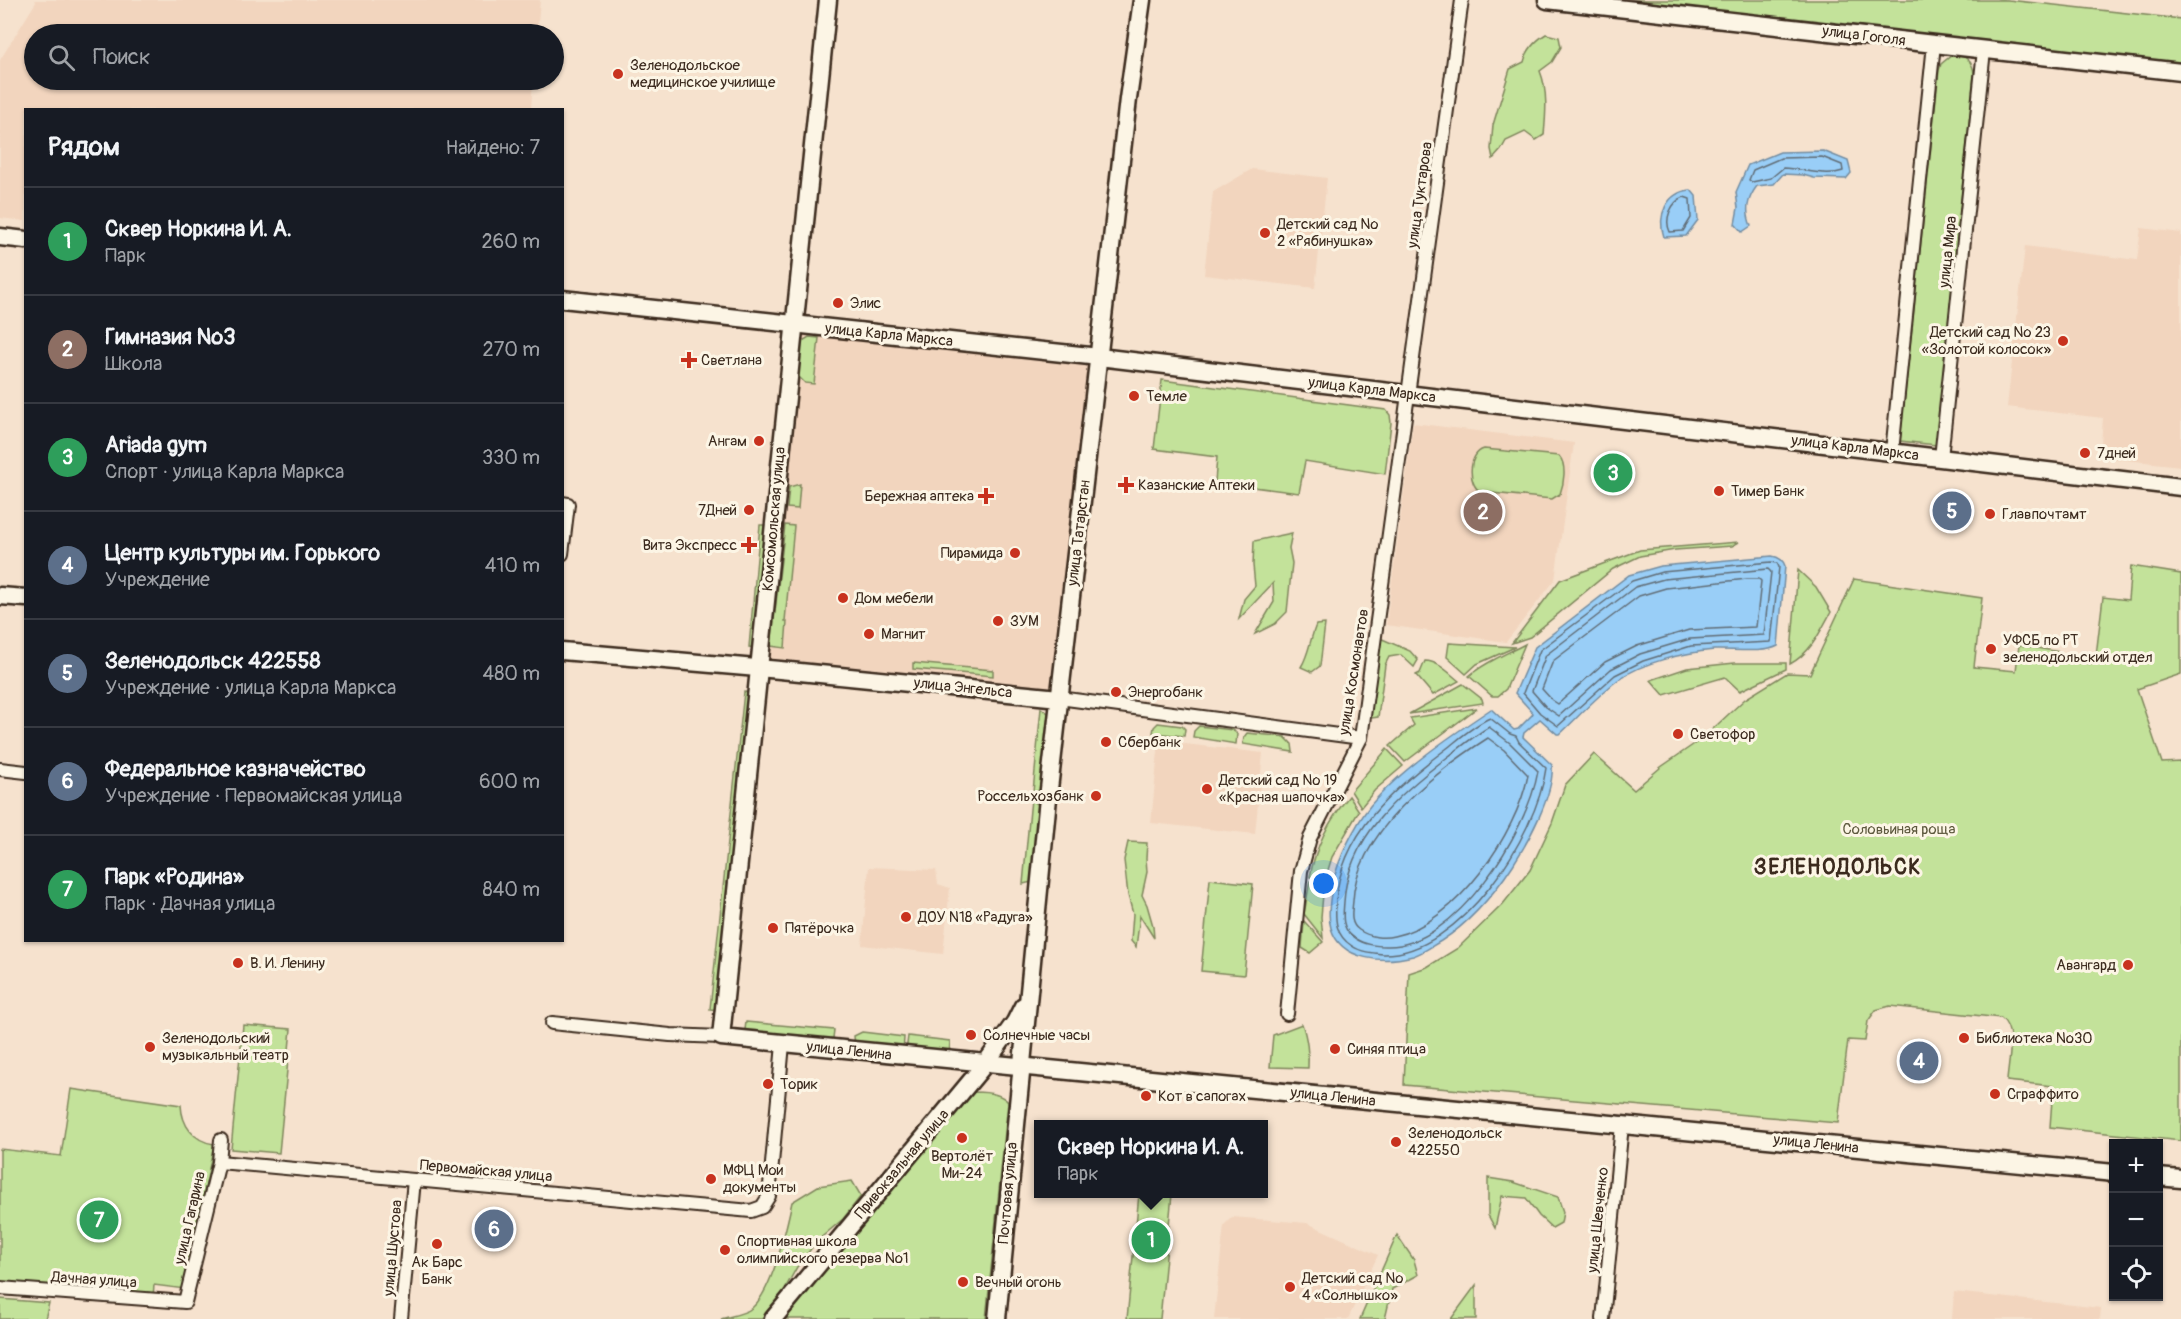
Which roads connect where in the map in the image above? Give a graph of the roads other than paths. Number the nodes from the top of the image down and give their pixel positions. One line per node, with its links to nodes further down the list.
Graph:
1 (828, 0): 11 (street, Комсомольская улица)
2 (1142, 0): 12 (street, улица Татарстан)
3 (1462, 0): 13 (street, улица Туктарова)
4 (1547, 0): 5 (street, улица Гоголя)
5 (1934, 44): 6 (street, улица Гоголя); 14 (street)
6 (1984, 50): 7 (street, улица Гоголя); 15 (street, улица Мира)
7 (2181, 72)
8 (0, 237): 9 (street)
9 (24, 240)
10 (564, 299): 11 (street, улица Карла Маркса)
11 (794, 324): 12 (street, улица Карла Маркса); 22 (street, Комсомольская улица)
12 (1099, 357): 13 (street, улица Карла Маркса); 23 (street, улица Татарстан)
13 (1407, 394): 14 (street, улица Карла Маркса); 24 (street, улица Космонавтов)
14 (1892, 452): 15 (street, улица Карла Маркса)
15 (1941, 458): 16 (street, улица Карла Маркса)
16 (2181, 487)
17 (565, 504): 18 (street)
18 (564, 521)
19 (0, 596): 20 (street)
20 (24, 598)
21 (564, 651): 22 (street, улица Энгельса)
22 (761, 668): 23 (street, улица Энгельса); 30 (street, Комсомольская улица)
23 (1059, 698): 24 (street, улица Энгельса); 27 (street, улица Татарстан)
24 (1362, 738): 28 (street, улица Космонавтов)
25 (0, 769): 26 (street)
26 (24, 772)
27 (1027, 999): 32 (street, Привокзальная улица); 33 (street, улица Татарстан)
28 (1287, 1014)
29 (552, 1023): 30 (street, улица Ленина)
30 (721, 1038): 31 (street, улица Ленина)
31 (783, 1044): 32 (street, улица Ленина); 40 (street, Первомайская улица)
32 (985, 1064): 33 (street, улица Ленина); 44 (street, Привокзальная улица)
33 (1020, 1067): 34 (street, улица Ленина); 45 (street, Почтовая улица)
34 (1622, 1125): 37 (street, улица Ленина); 46 (street, улица Шевченко)
35 (221, 1140): 36 (street, улица Гагарина)
36 (219, 1162): 40 (street, Первомайская улица); 42 (street, улица Гагарина)
37 (2109, 1173)
38 (2163, 1177): 39 (street)
39 (2181, 1179)
40 (414, 1180): 43 (street, улица Шустова)
41 (0, 1288): 42 (street, Дачная улица)
42 (185, 1302)
43 (401, 1319)
44 (773, 1319)
45 (997, 1319)
46 (1603, 1319)

